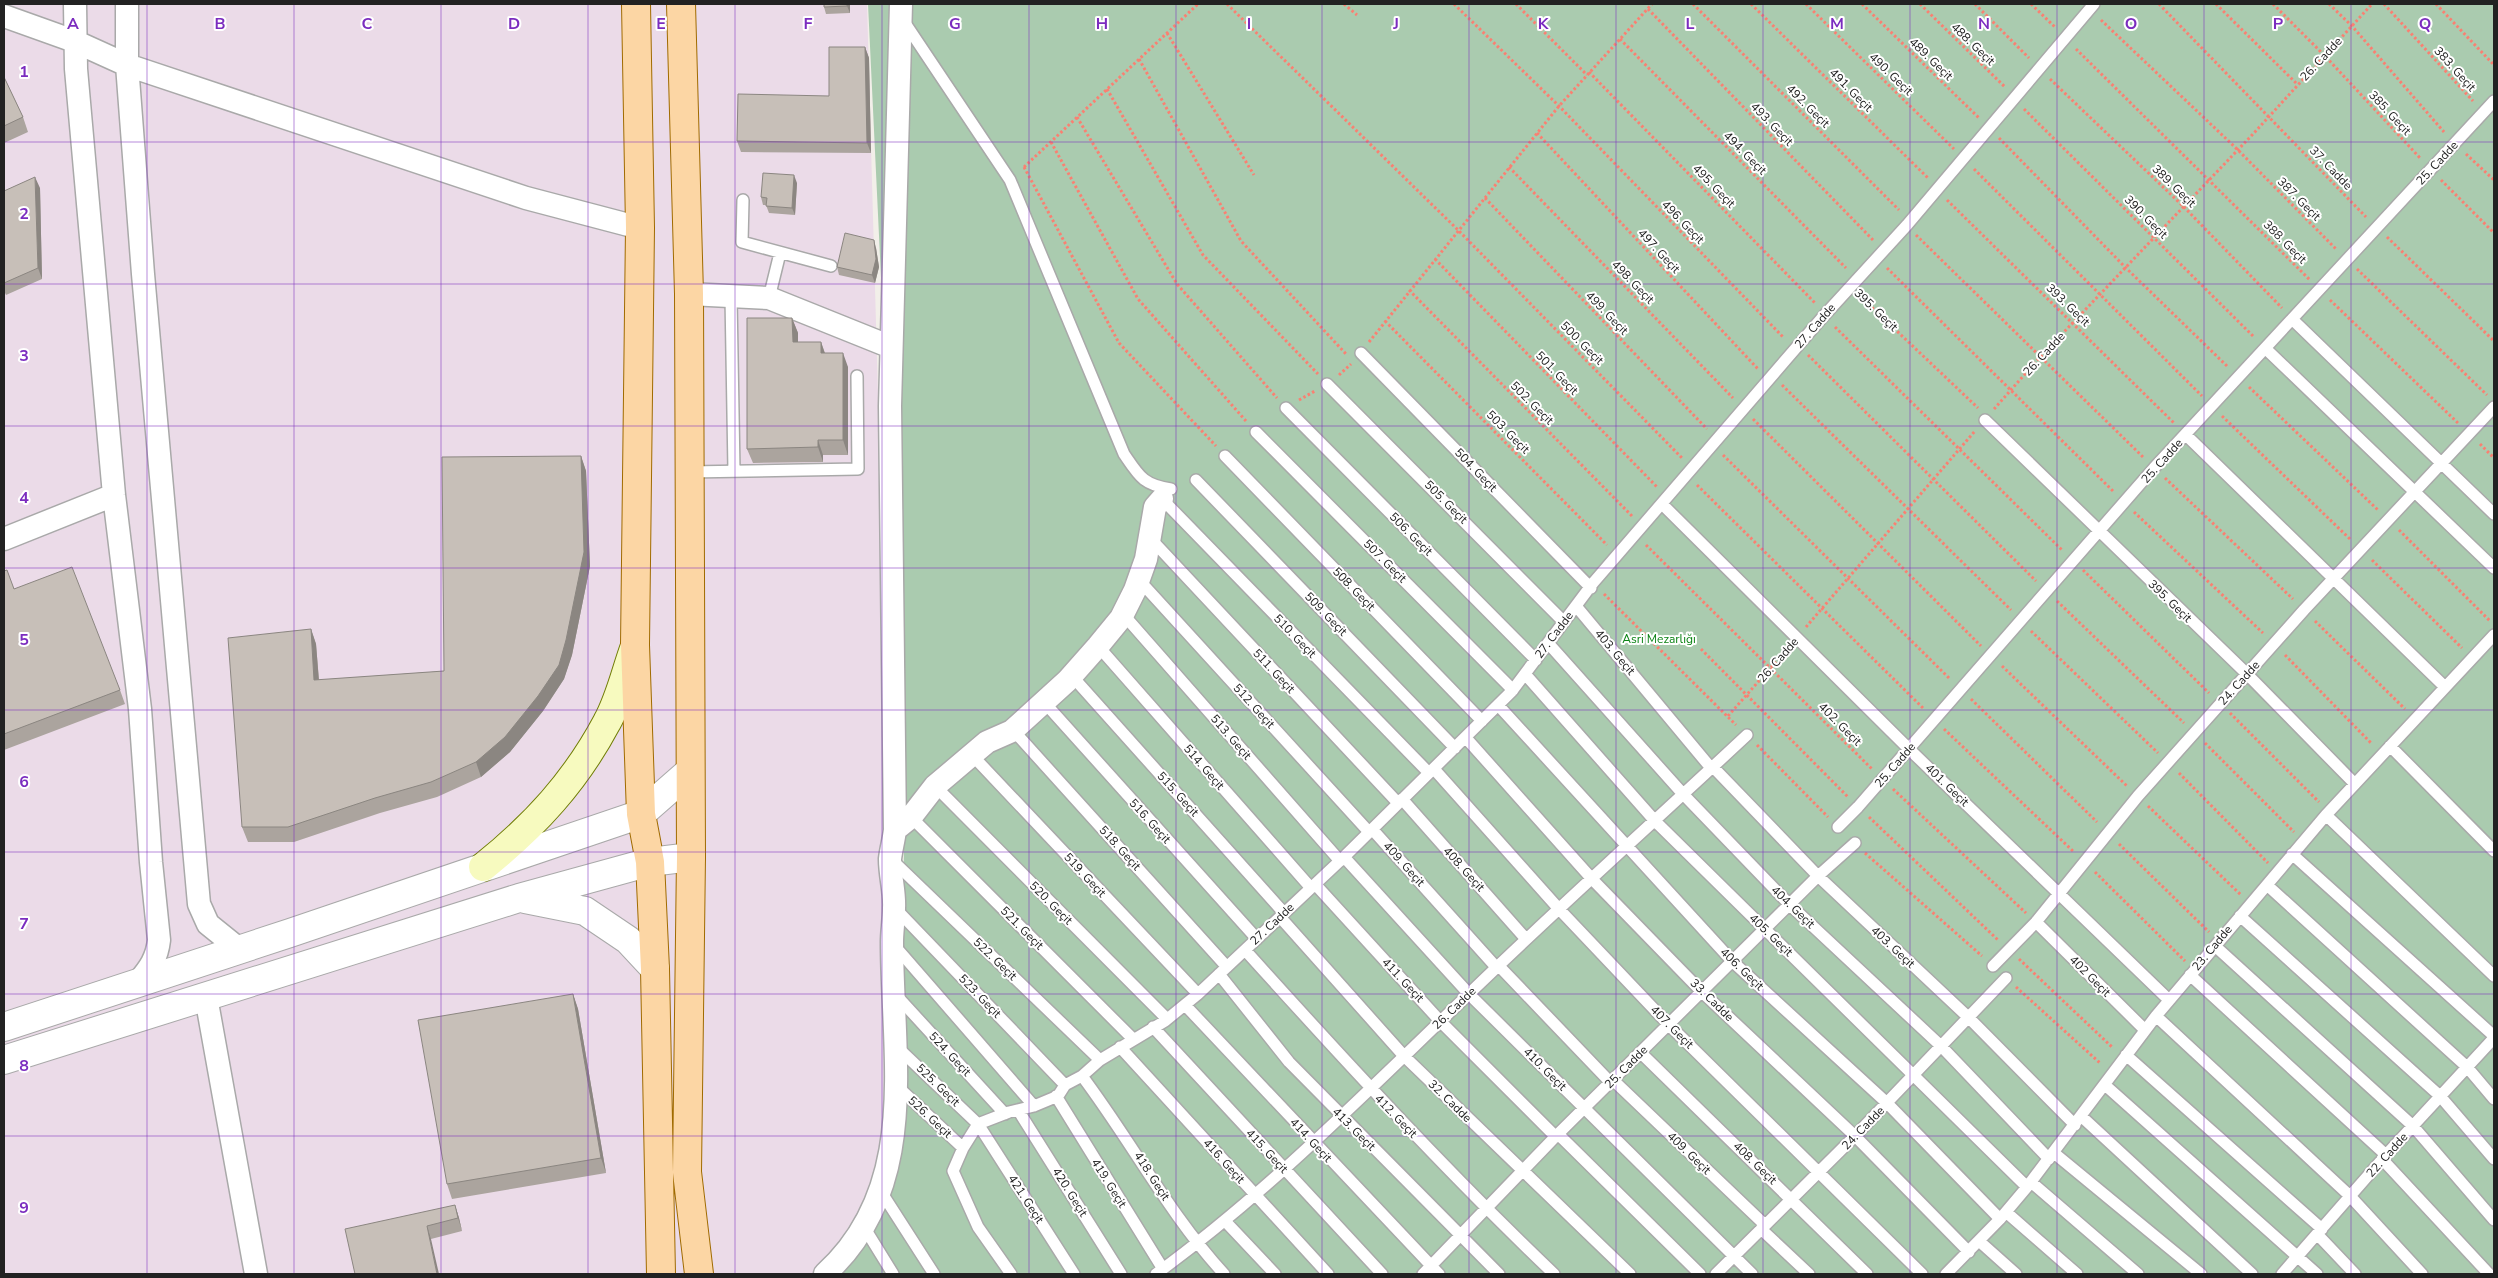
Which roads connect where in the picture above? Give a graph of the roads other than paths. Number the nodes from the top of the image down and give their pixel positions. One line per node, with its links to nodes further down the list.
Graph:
1 (75, 4): 8 (street)
2 (127, 4): 9 (street)
3 (636, 4): 12 (main road)
4 (681, 4): 15 (main road)
5 (2092, 6): 37 (lane, 27. Cadde)
6 (902, 11): 19 (street); 35 (lane)
7 (4, 16): 8 (street)
8 (74, 41): 9 (street); 36 (street)
9 (127, 65): 12 (street); 108 (street)
10 (2494, 102): 18 (lane, 25. Cadde)
11 (743, 200): 13 (lane)
12 (640, 228): 51 (main road)
13 (780, 253): 14 (lane); 17 (lane)
14 (830, 266)
15 (689, 294): 16 (street); 32 (main road)
16 (731, 296): 17 (street); 31 (lane)
17 (769, 298): 19 (street)
18 (2293, 320): 20 (lane, 25. Cadde); 30 (lane)
19 (891, 347): 79 (street)
20 (2266, 348): 28 (lane, 25. Cadde); 34 (lane)
21 (1358, 357): 45 (lane, 504. Geçit)
22 (858, 376): 31 (lane)
23 (1327, 384): 48 (lane, 505. Geçit)
24 (2494, 407): 30 (lane, 24. Cadde)
25 (1286, 408): 53 (lane, 506. Geçit)
26 (1986, 419): 39 (lane, 395. Geçit)
27 (1256, 432): 58 (lane, 507. Geçit)
28 (2186, 434): 39 (lane, 25. Cadde); 43 (lane)
29 (1225, 456): 61 (lane, 508. Geçit)
30 (2443, 462): 34 (lane, 24. Cadde); 38 (lane)
31 (734, 471): 32 (lane)
32 (689, 472): 71 (main road)
33 (1196, 480): 66 (lane, 509. Geçit)
34 (2416, 492): 42 (lane); 43 (lane, 24. Cadde)
35 (1167, 494): 40 (street); 70 (lane, 510. Geçit)
36 (114, 495): 41 (street); 118 (street)
37 (1665, 501): 45 (lane, 27. Cadde); 67 (lane, 401. Geçit)
38 (2494, 514)
39 (2099, 533): 55 (lane, 395. Geçit); 67 (lane, 25. Cadde)
40 (1150, 538): 44 (street); 75 (lane, 511. Geçit)
41 (4, 539)
42 (2494, 568)
43 (2334, 578): 55 (lane, 24. Cadde); 57 (lane)
44 (1139, 580): 47 (street); 81 (lane, 512. Geçit)
45 (1591, 588): 46 (lane, 27. Cadde)
46 (1576, 606): 48 (lane, 27. Cadde); 69 (lane, 403. Geçit)
47 (1122, 614): 52 (street); 88 (lane, 513. Geçit)
48 (1564, 622): 50 (lane, 27. Cadde)
49 (2494, 636): 57 (lane, 23. Cadde)
50 (1548, 643): 53 (lane, 27. Cadde); 74 (lane, 404. Geçit)
51 (635, 644): 76 (main road); 90 (main road)
52 (1098, 646): 56 (street); 94 (lane, 514. Geçit)
53 (1536, 660): 54 (lane, 27. Cadde)
54 (1525, 674): 58 (lane, 27. Cadde); 78 (lane, 405. Geçit)
55 (2247, 674): 72 (lane, 395. Geçit); 95 (lane, 24. Cadde)
56 (1072, 676): 59 (street); 100 (lane, 515. Geçit)
57 (2445, 687): 65 (lane, 23. Cadde)
58 (1513, 690): 60 (lane, 27. Cadde)
59 (1044, 702): 62 (street); 104 (lane, 516. Geçit)
60 (1498, 705): 61 (lane, 27. Cadde); 83 (lane, 406. Geçit)
61 (1482, 721): 64 (lane, 27. Cadde)
62 (1013, 730): 68 (street); 114 (lane, 518. Geçit)
63 (1747, 735): 69 (lane, 26. Cadde)
64 (1466, 738): 66 (lane, 27. Cadde); 92 (lane, 33. Cadde)
65 (2390, 746): 72 (lane, 23. Cadde); 84 (lane)
66 (1455, 748): 70 (lane, 27. Cadde)
67 (1909, 749): 80 (lane, 25. Cadde); 95 (lane, 401. Geçit)
68 (972, 756): 73 (street); 121 (lane, 519. Geçit)
69 (1712, 768): 74 (lane, 26. Cadde); 91 (lane, 403. Geçit)
70 (1431, 771): 75 (lane, 27. Cadde); 99 (lane, 407. Geçit)
71 (689, 772): 76 (street); 86 (main road)
72 (2355, 784): 77 (lane, 23. Cadde)
73 (935, 786): 79 (street); 128 (lane, 520. Geçit)
74 (1683, 794): 78 (lane, 26. Cadde); 97 (lane, 404. Geçit)
75 (1400, 801): 81 (lane, 27. Cadde); 105 (lane, 408. Geçit)
76 (640, 814): 89 (main road); 90 (street)
77 (2326, 815): 85 (lane, 23. Cadde); 116 (lane)
78 (1654, 821): 83 (lane, 26. Cadde); 103 (lane, 405. Geçit)
79 (903, 823): 87 (street); 135 (lane, 521. Geçit)
80 (1838, 827)
81 (1371, 830): 88 (lane, 27. Cadde); 111 (lane, 409. Geçit)
82 (1855, 843): 91 (lane, 25. Cadde)
83 (1626, 848): 92 (lane, 26. Cadde); 110 (lane, 406. Geçit)
84 (2494, 850)
85 (2292, 854): 93 (lane, 23. Cadde); 134 (lane)
86 (691, 857): 89 (street); 198 (main road)
87 (890, 859): 98 (street); 143 (lane, 522. Geçit)
88 (1342, 859): 94 (lane, 27. Cadde); 122 (lane, 410. Geçit)
89 (650, 862): 96 (street); 113 (main road)
90 (483, 867): 108 (street)
91 (1818, 876): 97 (lane, 25. Cadde); 127 (lane, 403. Geçit)
92 (1592, 879): 99 (lane, 26. Cadde); 119 (lane, 33. Cadde)
93 (2267, 885): 101 (lane, 23. Cadde); 144 (lane)
94 (1313, 886): 100 (lane, 27. Cadde); 129 (lane, 411. Geçit)
95 (2060, 893): 102 (lane, 24. Cadde); 124 (lane, 401. Geçit)
96 (519, 898): 113 (street); 123 (street)
97 (1790, 905): 103 (lane, 25. Cadde); 136 (lane, 404. Geçit)
98 (895, 907): 106 (street); 148 (lane, 523. Geçit)
99 (1559, 909): 105 (lane, 26. Cadde); 130 (lane, 407. Geçit)
100 (1282, 915): 104 (lane, 27. Cadde); 140 (lane, 32. Cadde)
101 (2240, 916): 107 (lane, 23. Cadde); 153 (lane)
102 (2036, 922): 112 (lane, 24. Cadde); 133 (lane, 402 Geçit)
103 (1765, 929): 110 (lane, 25. Cadde); 145 (lane, 405. Geçit)
104 (1257, 939): 109 (lane, 27. Cadde)
105 (1526, 939): 111 (lane, 26. Cadde)
106 (892, 942): 120 (street); 156 (lane)
107 (2215, 946): 115 (lane, 23. Cadde); 163 (lane)
108 (239, 949): 118 (street)
109 (1245, 950): 114 (lane, 27. Cadde); 151 (lane, 412. Geçit)
110 (1733, 962): 119 (lane, 25. Cadde); 155 (lane, 406. Geçit)
111 (1497, 966): 122 (lane, 26. Cadde); 147 (lane, 409. Geçit)
112 (1993, 966)
113 (655, 969): 197 (main road)
114 (1223, 971): 121 (lane, 27. Cadde); 160 (lane, 413. Geçit)
115 (2190, 975): 124 (lane, 23. Cadde); 169 (lane)
116 (2494, 976)
117 (2006, 978): 127 (lane, 24. Cadde)
118 (139, 981): 131 (street)
119 (1702, 992): 130 (lane, 25. Cadde); 165 (lane, 33. Cadde)
120 (895, 994): 137 (street); 159 (lane, 524. Geçit)
121 (1198, 994): 125 (lane, 27. Cadde)
122 (1468, 994): 129 (lane, 26. Cadde); 157 (lane, 410. Geçit)
123 (206, 998): 142 (street); 196 (street)
124 (2169, 1000): 126 (lane, 23. Cadde)
125 (1185, 1004): 128 (lane, 27. Cadde); 166 (lane, 414. Geçit)
126 (2156, 1016): 133 (lane, 23. Cadde); 177 (lane)
127 (1968, 1017): 136 (lane, 24. Cadde); 161 (lane, 403. Geçit)
128 (1166, 1019): 132 (lane, 27. Cadde)
129 (1440, 1021): 140 (lane, 26. Cadde); 164 (lane, 411. Geçit)
130 (1669, 1025): 139 (lane, 25. Cadde); 173 (lane, 407. Geçit)
131 (4, 1026)
132 (1153, 1027): 135 (lane, 27. Cadde); 171 (lane, 415. Geçit)
133 (2145, 1030): 141 (lane, 23. Cadde)
134 (2494, 1037): 144 (lane, 22. Cadde)
135 (1133, 1039): 138 (lane, 27. Cadde)
136 (1941, 1046): 145 (lane, 24. Cadde); 168 (lane, 404. Geçit)
137 (897, 1047): 150 (street); 162 (lane, 525. Geçit)
138 (1120, 1047): 143 (lane, 27. Cadde); 176 (lane, 416. Geçit)
139 (1641, 1053): 147 (lane, 25. Cadde); 178 (lane, 408. Geçit)
140 (1404, 1056): 151 (lane, 26. Cadde); 172 (lane, 32. Cadde)
141 (2125, 1057): 149 (lane, 23. Cadde); 185 (lane)
142 (4, 1060)
143 (1100, 1060): 146 (lane, 27. Cadde)
144 (2467, 1067): 153 (lane, 22. Cadde); 154 (lane)
145 (1914, 1075): 155 (lane, 24. Cadde); 174 (lane, 405. Geçit)
146 (1082, 1076): 148 (lane, 27. Cadde); 188 (lane, 418. Geçit)
147 (1612, 1082): 157 (lane, 25. Cadde); 184 (lane, 409. Geçit)
148 (1065, 1085): 152 (lane, 27. Cadde)
149 (2105, 1085): 161 (lane, 23. Cadde); 191 (lane)
150 (897, 1086): 167 (lane, 526. Geçit); 175 (street)
151 (1370, 1089): 160 (lane, 26. Cadde); 179 (lane, 412. Geçit)
152 (1056, 1096): 156 (lane, 27. Cadde); 193 (lane, 419. Geçit)
153 (2440, 1096): 163 (lane, 22. Cadde); 170 (lane)
154 (2494, 1099)
155 (1887, 1103): 165 (lane, 24. Cadde); 180 (lane, 406. Geçit)
156 (1034, 1106): 158 (lane, 27. Cadde)
157 (1585, 1109): 164 (lane, 25. Cadde); 190 (lane, 410. Geçit)
158 (1018, 1110): 159 (lane, 27. Cadde); 203 (lane, 420. Geçit)
159 (1005, 1114): 162 (lane, 27. Cadde)
160 (1341, 1117): 166 (lane, 26. Cadde); 186 (lane, 413. Geçit)
161 (2078, 1121): 168 (lane, 23. Cadde); 221 (lane, 403. Geçit)
162 (978, 1124): 167 (lane); 202 (lane, 421. Geçit)
163 (2413, 1126): 169 (lane, 22. Cadde); 181 (lane)
164 (1557, 1136): 172 (lane, 25. Cadde); 211 (lane, 411. Geçit)
165 (1855, 1136): 173 (lane, 24. Cadde); 189 (lane, 33. Cadde)
166 (1313, 1142): 171 (lane, 26. Cadde); 194 (lane, 414. Geçit)
167 (963, 1148): 201 (lane)
168 (2052, 1156): 174 (lane, 23. Cadde); 220 (lane, 404. Geçit)
169 (2384, 1157): 177 (lane, 22. Cadde); 226 (lane)
170 (2494, 1158)
171 (1284, 1169): 176 (lane, 26. Cadde); 207 (lane, 415. Geçit)
172 (1522, 1171): 179 (lane, 25. Cadde); 210 (lane, 32. Cadde)
173 (1819, 1173): 178 (lane, 24. Cadde); 216 (lane, 407. Geçit)
174 (2029, 1184): 180 (lane, 23. Cadde); 219 (lane, 405. Geçit)
175 (880, 1190): 183 (street); 200 (lane)
176 (1256, 1196): 182 (lane, 26. Cadde); 206 (lane, 416. Geçit)
177 (2350, 1196): 185 (lane, 22. Cadde); 225 (lane)
178 (1792, 1199): 184 (lane, 24. Cadde); 215 (lane, 408. Geçit)
179 (1487, 1210): 186 (lane, 25. Cadde); 209 (lane, 412. Geçit)
180 (2003, 1215): 187 (lane, 23. Cadde); 218 (lane, 406. Geçit)
181 (2494, 1220)
182 (1225, 1221): 188 (lane, 26. Cadde); 205 (lane)
183 (864, 1227): 192 (street); 199 (lane)
184 (1763, 1227): 190 (lane, 24. Cadde); 214 (lane, 409. Geçit)
185 (2319, 1232): 191 (lane, 22. Cadde); 224 (lane)
186 (1461, 1237): 194 (lane, 25. Cadde); 208 (lane, 413. Geçit)
187 (1979, 1241): 189 (lane, 23. Cadde); 217 (lane)
188 (1197, 1245): 193 (lane, 26. Cadde); 204 (lane, 418. Geçit)
189 (1969, 1252): 195 (lane, 23. Cadde)
190 (1734, 1256): 212 (lane, 24. Cadde); 213 (lane, 410. Geçit)
191 (2297, 1256): 222 (lane, 22. Cadde); 223 (lane)
192 (836, 1270)
193 (1161, 1272)
194 (1431, 1272)
195 (1951, 1273)
196 (256, 1274)
197 (661, 1274)
198 (699, 1274)
199 (893, 1274)
200 (934, 1274)
201 (1011, 1274)
202 (1074, 1274)
203 (1121, 1274)
204 (1224, 1274)
205 (1275, 1274)
206 (1328, 1274)
207 (1382, 1274)
208 (1499, 1274)
209 (1554, 1274)
210 (1630, 1274)
211 (1700, 1274)
212 (1716, 1274)
213 (1752, 1274)
214 (1809, 1274)
215 (1867, 1274)
216 (1922, 1274)
217 (2016, 1274)
218 (2077, 1274)
219 (2138, 1274)
220 (2201, 1274)
221 (2252, 1274)
222 (2282, 1274)
223 (2317, 1274)
224 (2355, 1274)
225 (2422, 1274)
226 (2489, 1274)

